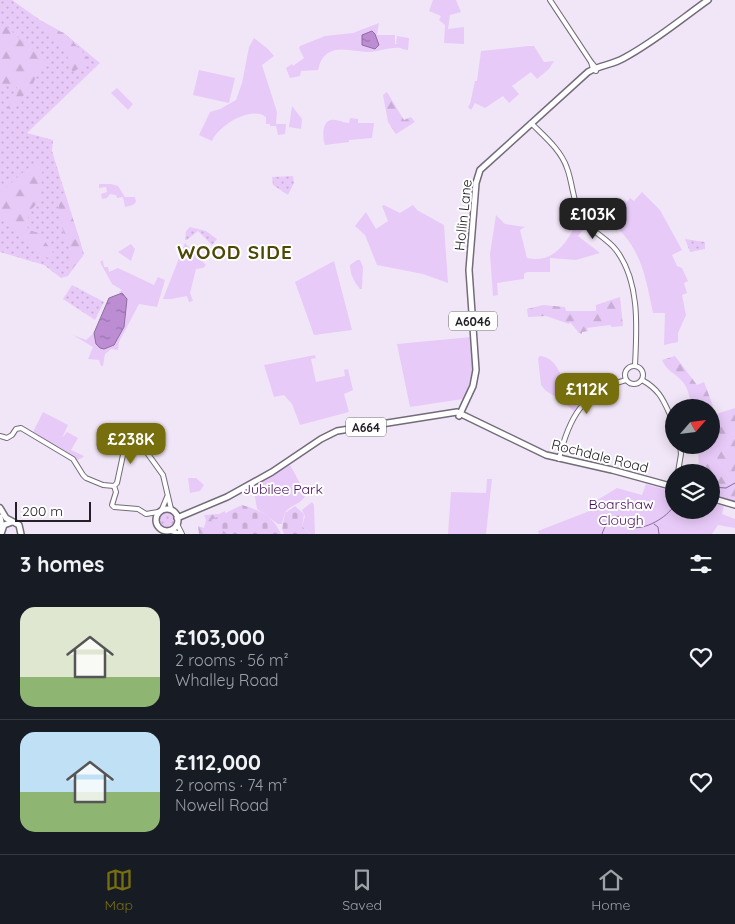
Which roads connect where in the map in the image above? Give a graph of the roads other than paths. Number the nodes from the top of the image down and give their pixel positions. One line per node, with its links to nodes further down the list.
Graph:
1 (550, 0): 3 (street)
2 (708, 0): 3 (main road, Hollin Lane / A6046)
3 (595, 69): 4 (main road, Hollin Lane / A6046)
4 (531, 123): 5 (street); 9 (main road, Hollin Lane / A6046)
5 (635, 365): 6 (street); 7 (street)
6 (626, 380): 7 (street); 11 (street)
7 (642, 380): 8 (street)
8 (665, 405)
9 (457, 414): 11 (main road, Rochdale Road); 20 (main road, A664)
10 (0, 436): 13 (street)
11 (559, 459): 12 (main road, Rochdale Road)
12 (665, 485)
13 (114, 486): 14 (street); 21 (street)
14 (167, 494): 18 (street); 19 (street)
15 (720, 501): 16 (main road)
16 (735, 505)
17 (0, 508): 22 (main road)
18 (172, 509): 19 (main road, A664); 20 (main road, A664); 23 (main road)
19 (160, 510): 21 (street); 24 (main road)
20 (194, 510): 23 (main road, A664)
21 (148, 514): 24 (street)
22 (3, 517): 25 (main road); 28 (main road)
23 (177, 518): 26 (main road)
24 (156, 519): 27 (main road)
25 (15, 522): 28 (main road); 30 (main road)
26 (177, 524): 29 (main road); 32 (street)
27 (158, 526): 29 (main road); 31 (main road)
28 (1, 531)
29 (167, 532): 32 (street)
30 (21, 534)
31 (157, 534)
32 (182, 534)

